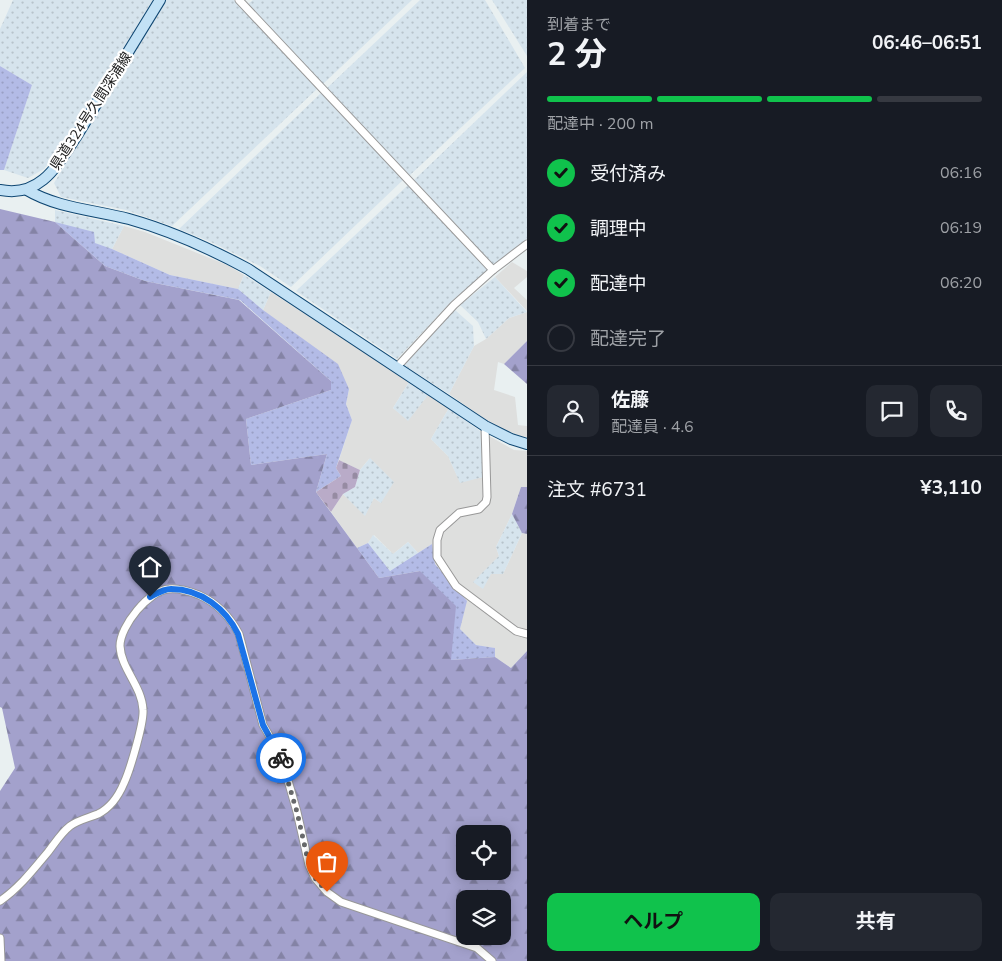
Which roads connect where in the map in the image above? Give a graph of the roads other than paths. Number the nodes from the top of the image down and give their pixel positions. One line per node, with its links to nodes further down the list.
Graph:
1 (160, 0): 4 (street, 県道324号久間深浦線)
2 (239, 0): 6 (street)
3 (0, 190): 4 (street)
4 (27, 190): 7 (street)
5 (527, 244): 6 (street)
6 (493, 270): 7 (street)
7 (396, 368): 8 (street)
8 (485, 426): 9 (street); 10 (street)
9 (527, 444)
10 (527, 634)
11 (0, 901): 14 (street)
12 (0, 938): 13 (street)
13 (1, 961)
14 (492, 961)

